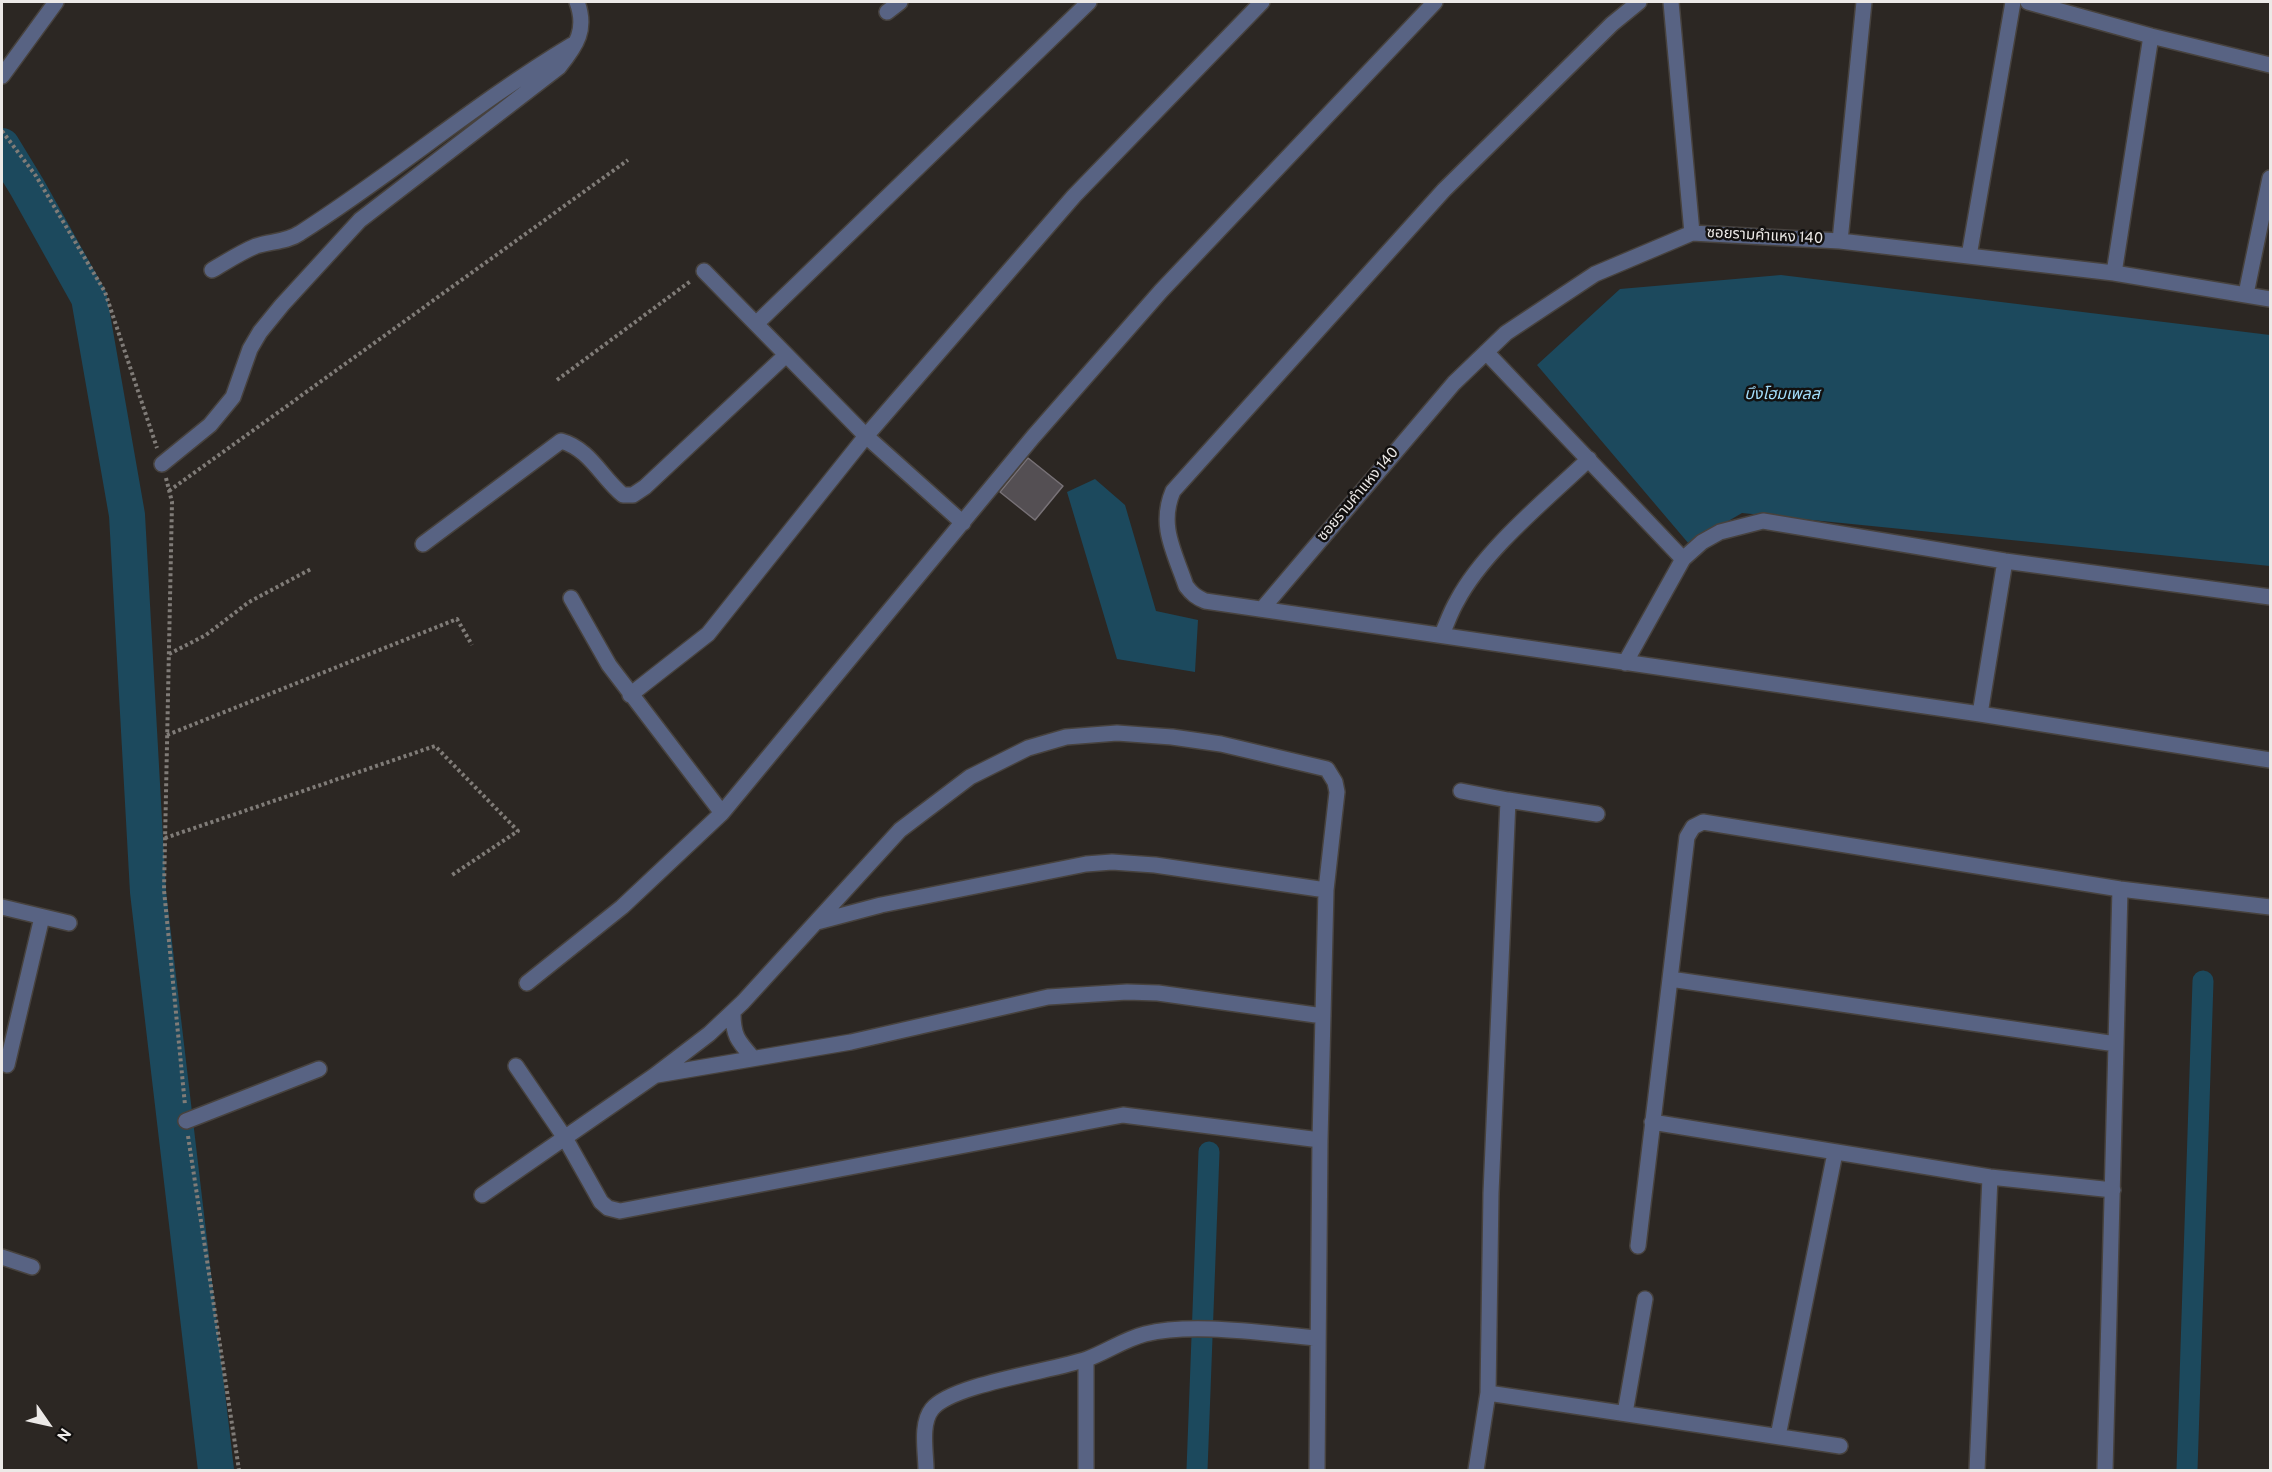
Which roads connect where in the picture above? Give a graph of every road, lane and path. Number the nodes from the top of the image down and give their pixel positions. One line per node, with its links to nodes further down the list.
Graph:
1 (56, 2): 16 (street)
2 (577, 2): 14 (street)
3 (900, 2): 12 (street)
4 (1089, 2): 30 (street)
5 (1262, 2): 34 (street)
6 (1436, 2): 38 (street)
7 (1639, 2): 45 (street)
8 (1671, 2): 22 (street)
9 (1864, 2): 23 (street)
10 (2013, 2): 24 (street)
11 (2028, 2): 13 (street)
12 (887, 12)
13 (2151, 36): 15 (street); 27 (street)
14 (577, 42): 17 (street); 19 (street)
15 (2271, 65)
16 (2, 76)
17 (452, 127): 19 (street); 25 (street)
18 (2, 133): 36 (path)
19 (464, 140): 36 (street)
20 (628, 160): 37 (path)
21 (2271, 178): 28 (street)
22 (1692, 233): 23 (street, ซอยรามคำแหง 140); 31 (street, ซอยรามคำแหง 140)
23 (1840, 241): 24 (street, ซอยรามคำแหง 140)
24 (1970, 256): 27 (street, ซอยรามคำแหง 140)
25 (212, 270)
26 (704, 271): 30 (street); 33 (path)
27 (2114, 273): 28 (street, ซอยรามคำแหง 140)
28 (2246, 294): 29 (street, ซอยรามคำแหง 140)
29 (2271, 299)
30 (757, 323): 32 (street)
31 (1486, 352): 35 (street); 45 (street, ซอยรามคำแหง 140)
32 (786, 355): 34 (street); 39 (street)
33 (557, 380)
34 (866, 436): 38 (street); 50 (street)
35 (1589, 459): 40 (street); 46 (street)
36 (162, 464): 37 (path)
37 (169, 491): 48 (path)
38 (963, 523): 56 (street)
39 (423, 544)
40 (1683, 559): 41 (street); 49 (street)
41 (2005, 561): 43 (street); 51 (street)
42 (311, 569): 48 (path)
43 (2271, 597)
44 (571, 598): 50 (street)
45 (1263, 609): 46 (street)
46 (1442, 634): 49 (street)
47 (472, 645): 52 (path)
48 (169, 655): 52 (path)
49 (1625, 663): 51 (street)
50 (630, 695): 56 (street)
51 (1980, 714): 53 (street)
52 (167, 735): 58 (path)
53 (2271, 760)
54 (1461, 791): 55 (street)
55 (1508, 800): 57 (street); 91 (street)
56 (722, 813): 68 (street)
57 (1597, 814)
58 (165, 838): 59 (path); 77 (path)
59 (452, 875)
60 (2120, 889): 63 (street); 67 (street); 71 (street)
61 (1326, 890): 65 (street); 65 (street); 70 (street)
62 (2, 907): 64 (street)
63 (2271, 907)
64 (42, 917): 66 (street); 73 (street)
65 (817, 922): 69 (street)
66 (69, 923)
67 (1670, 979): 71 (street); 78 (street)
68 (527, 983)
69 (734, 1013): 72 (street); 76 (street)
70 (1323, 1016): 72 (street); 80 (street)
71 (2116, 1044): 83 (street)
72 (753, 1058): 76 (street)
73 (7, 1065)
74 (516, 1066): 79 (street)
75 (319, 1070): 77 (street)
76 (654, 1076): 79 (street)
77 (186, 1121): 95 (path)
78 (1652, 1122): 81 (street); 85 (street)
79 (565, 1138): 80 (street); 84 (street)
80 (1320, 1140): 89 (street)
81 (1835, 1153): 82 (street); 93 (street)
82 (1990, 1177): 83 (street); 100 (street)
83 (2113, 1191): 101 (street)
84 (482, 1195)
85 (1638, 1246)
86 (2, 1257): 87 (street)
87 (32, 1268)
88 (1645, 1299): 92 (street)
89 (1317, 1338): 90 (street); 98 (street)
90 (1086, 1360): 96 (street); 97 (street)
91 (1488, 1393): 92 (street); 99 (street)
92 (1625, 1413): 93 (street)
93 (1778, 1436): 94 (street)
94 (1840, 1446)
95 (239, 1470)
96 (926, 1470)
97 (1086, 1470)
98 (1317, 1470)
99 (1476, 1470)
100 (1977, 1470)
101 (2105, 1470)

